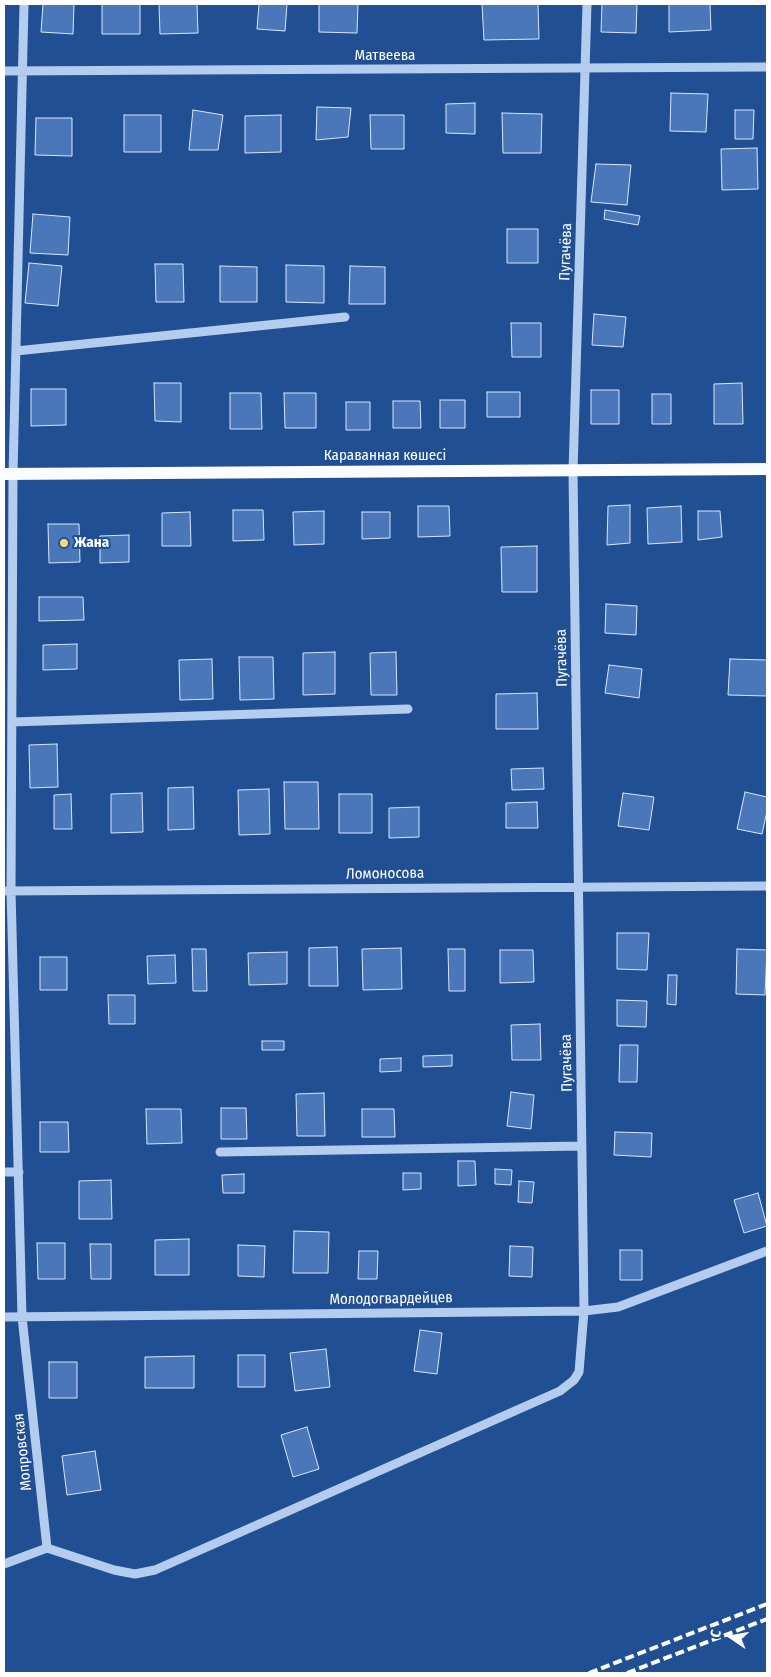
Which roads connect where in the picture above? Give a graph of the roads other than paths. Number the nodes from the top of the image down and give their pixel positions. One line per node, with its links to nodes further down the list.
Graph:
1 (24, 4): 6 (street, Мопровская)
2 (587, 4): 4 (street, Пугачёва)
3 (767, 67): 4 (street, Матвеева)
4 (585, 68): 6 (street, Матвеева); 10 (street, Пугачёва)
5 (4, 70): 6 (street, Матвеева)
6 (22, 71): 8 (street, Мопровская)
7 (345, 317): 8 (street)
8 (16, 351): 11 (street, Мопровская)
9 (767, 469): 10 (main road, Караванная көшесі)
10 (573, 471): 11 (main road, Караванная көшесі); 15 (street, Пугачёва)
11 (8, 474): 12 (street, Мопровская)
12 (8, 615): 14 (street, Мопровская)
13 (408, 709): 14 (street)
14 (12, 722): 17 (street, Мопровская)
15 (578, 886): 16 (street, Ломоносова); 17 (street, Ломоносова); 18 (street, Пугачёва)
16 (767, 886)
17 (8, 891): 21 (street, Мопровская)
18 (582, 1146): 19 (street); 23 (street, Пугачёва)
19 (220, 1152)
20 (4, 1172): 21 (street)
21 (19, 1172): 25 (street, Мопровская)
22 (767, 1251): 23 (street, Молодогвардейцев)
23 (584, 1312): 25 (street, Молодогвардейцев); 26 (street, Пугачёва)
24 (4, 1317): 25 (street, Молодогвардейцев)
25 (22, 1317): 26 (street, Мопровская)
26 (47, 1548): 27 (street)
27 (4, 1564)

